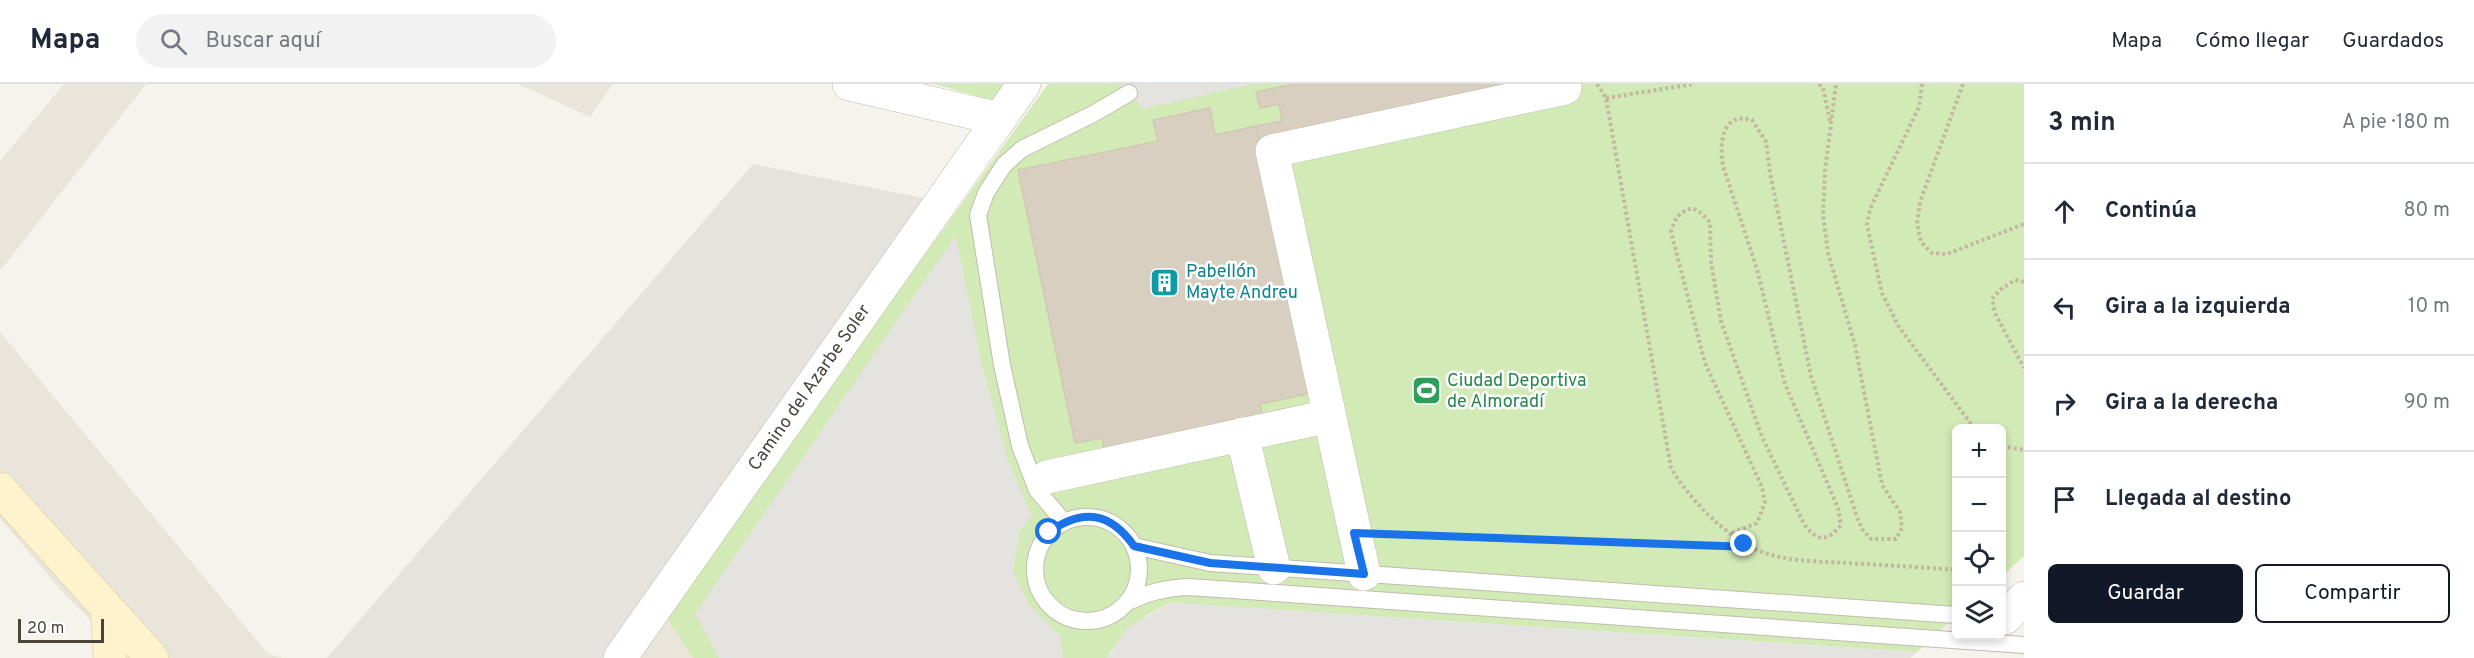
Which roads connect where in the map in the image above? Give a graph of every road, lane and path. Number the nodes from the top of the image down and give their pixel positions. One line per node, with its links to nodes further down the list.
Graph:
1 (849, 84): 12 (street)
2 (1024, 84): 12 (street, Camino del Azarbe Soler)
3 (1597, 84): 11 (path)
4 (1694, 84): 11 (path)
5 (1819, 84): 13 (path)
6 (1836, 84): 13 (path)
7 (1922, 84): 18 (path)
8 (1963, 84): 14 (path)
9 (1565, 88): 17 (street)
10 (1129, 93): 24 (lane)
11 (1606, 98): 26 (path)
12 (1000, 119): 38 (street, Camino del Azarbe Soler)
13 (1831, 125): 26 (path)
14 (2024, 225)
15 (2024, 282): 16 (path)
16 (2024, 368)
17 (1329, 416): 19 (street); 25 (street)
18 (1970, 424)
19 (1242, 434): 22 (street); 29 (street)
20 (2006, 447): 21 (path)
21 (2024, 450)
22 (1047, 477)
23 (0, 489): 33 (street)
24 (1064, 522): 27 (lane); 32 (lane)
25 (1354, 533): 28 (path); 31 (street)
26 (1732, 533): 28 (path)
27 (1134, 546): 29 (lane); 32 (lane)
28 (1750, 547): 30 (path)
29 (1274, 568): 31 (lane)
30 (1952, 570)
31 (1364, 574): 34 (lane)
32 (1128, 602): 35 (lane)
33 (107, 608): 36 (street); 37 (street)
34 (1952, 615)
35 (2024, 645)
36 (110, 658)
37 (152, 658)
38 (620, 658)

